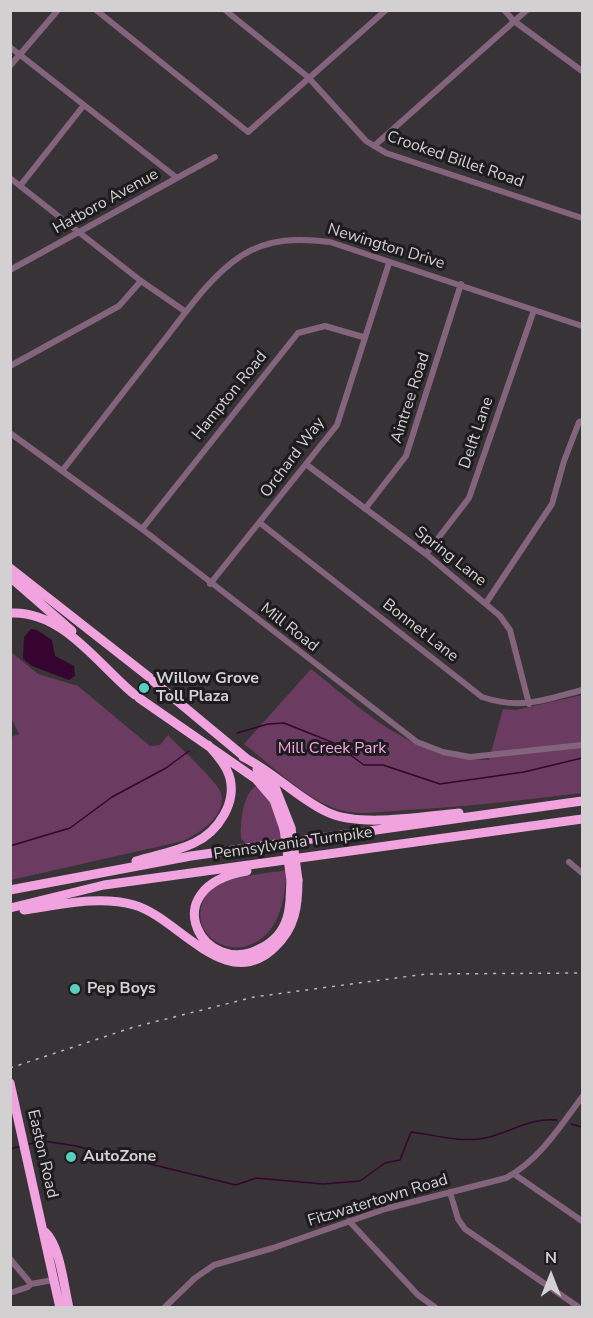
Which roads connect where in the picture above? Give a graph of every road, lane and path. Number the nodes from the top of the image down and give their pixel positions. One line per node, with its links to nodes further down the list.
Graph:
1 (58, 10): 11 (street)
2 (96, 10): 14 (street)
3 (225, 10): 14 (street, Crooked Billet Road)
4 (374, 10): 8 (street)
5 (386, 10): 8 (street)
6 (504, 10): 9 (street)
7 (527, 10): 9 (street)
8 (380, 15): 14 (street)
9 (514, 21): 13 (street); 16 (street)
10 (10, 47): 11 (street)
11 (20, 54): 12 (street); 15 (street)
12 (10, 66)
13 (582, 71)
14 (308, 77): 16 (street, Crooked Billet Road)
15 (84, 105): 19 (street); 20 (street)
16 (374, 146): 21 (street, Crooked Billet Road)
17 (215, 157): 19 (street, Hatboro Avenue)
18 (10, 178): 20 (street)
19 (177, 178): 22 (street, Hatboro Avenue)
20 (20, 186): 22 (street)
21 (582, 218)
22 (80, 232): 24 (street, Hatboro Avenue); 25 (street)
23 (389, 263): 26 (street, Newington Drive); 28 (street, Newington Drive); 30 (street, Orchard Way)
24 (10, 270)
25 (141, 281): 28 (street); 31 (street)
26 (461, 284): 27 (street, Newington Drive); 36 (street, Aintree Road)
27 (534, 310): 29 (street, Newington Drive); 39 (street, Delft Lane)
28 (186, 312): 35 (street, Newington Drive)
29 (582, 326)
30 (363, 337): 34 (street, Orchard Way); 38 (street, Hampton Road)
31 (10, 366)
32 (582, 421): 42 (street)
33 (10, 433): 35 (street, Mill Road)
34 (307, 465): 36 (street, Spring Lane); 37 (street, Orchard Way)
35 (62, 471): 38 (street, Mill Road)
36 (365, 509): 39 (street, Spring Lane)
37 (260, 524): 41 (street, Orchard Way); 46 (street, Bonnet Lane)
38 (142, 529): 41 (street, Mill Road)
39 (426, 554): 42 (street, Spring Lane)
40 (13, 573): 44 (highway); 49 (highway)
41 (210, 584): 48 (street, Mill Road)
42 (486, 603): 46 (street, Spring Lane)
43 (10, 613): 44 (highway)
44 (77, 641): 47 (highway)
45 (582, 690): 46 (street, Bonnet Lane)
46 (529, 704)
47 (208, 745): 53 (highway); 57 (highway)
48 (582, 745)
49 (243, 756): 51 (highway); 53 (highway)
50 (582, 801): 51 (highway, Pennsylvania Turnpike)
51 (554, 804): 57 (highway, Pennsylvania Turnpike)
52 (582, 819): 54 (highway, Pennsylvania Turnpike)
53 (287, 828): 58 (highway, bridge)
54 (306, 857): 58 (highway); 60 (highway, Pennsylvania Turnpike)
55 (569, 862): 56 (street)
56 (582, 873)
57 (79, 876): 59 (highway, Pennsylvania Turnpike)
58 (294, 881): 60 (highway)
59 (10, 890)
60 (10, 910)
61 (10, 1083): 67 (highway, Easton Road)
62 (582, 1097): 63 (street, Fitzwatertown Road)
63 (514, 1174): 64 (street, Fitzwatertown Road); 66 (street)
64 (450, 1192): 65 (street, Fitzwatertown Road); 76 (street)
65 (349, 1221): 74 (street, Fitzwatertown Road); 75 (street)
66 (582, 1221)
67 (45, 1232): 69 (highway, Easton Road); 73 (highway, Easton Road)
68 (10, 1259): 70 (street)
69 (53, 1280): 70 (street); 72 (highway, Easton Road)
70 (31, 1284): 71 (street)
71 (10, 1293)
72 (60, 1308)
73 (69, 1308)
74 (164, 1308)
75 (436, 1308)
76 (580, 1308)

